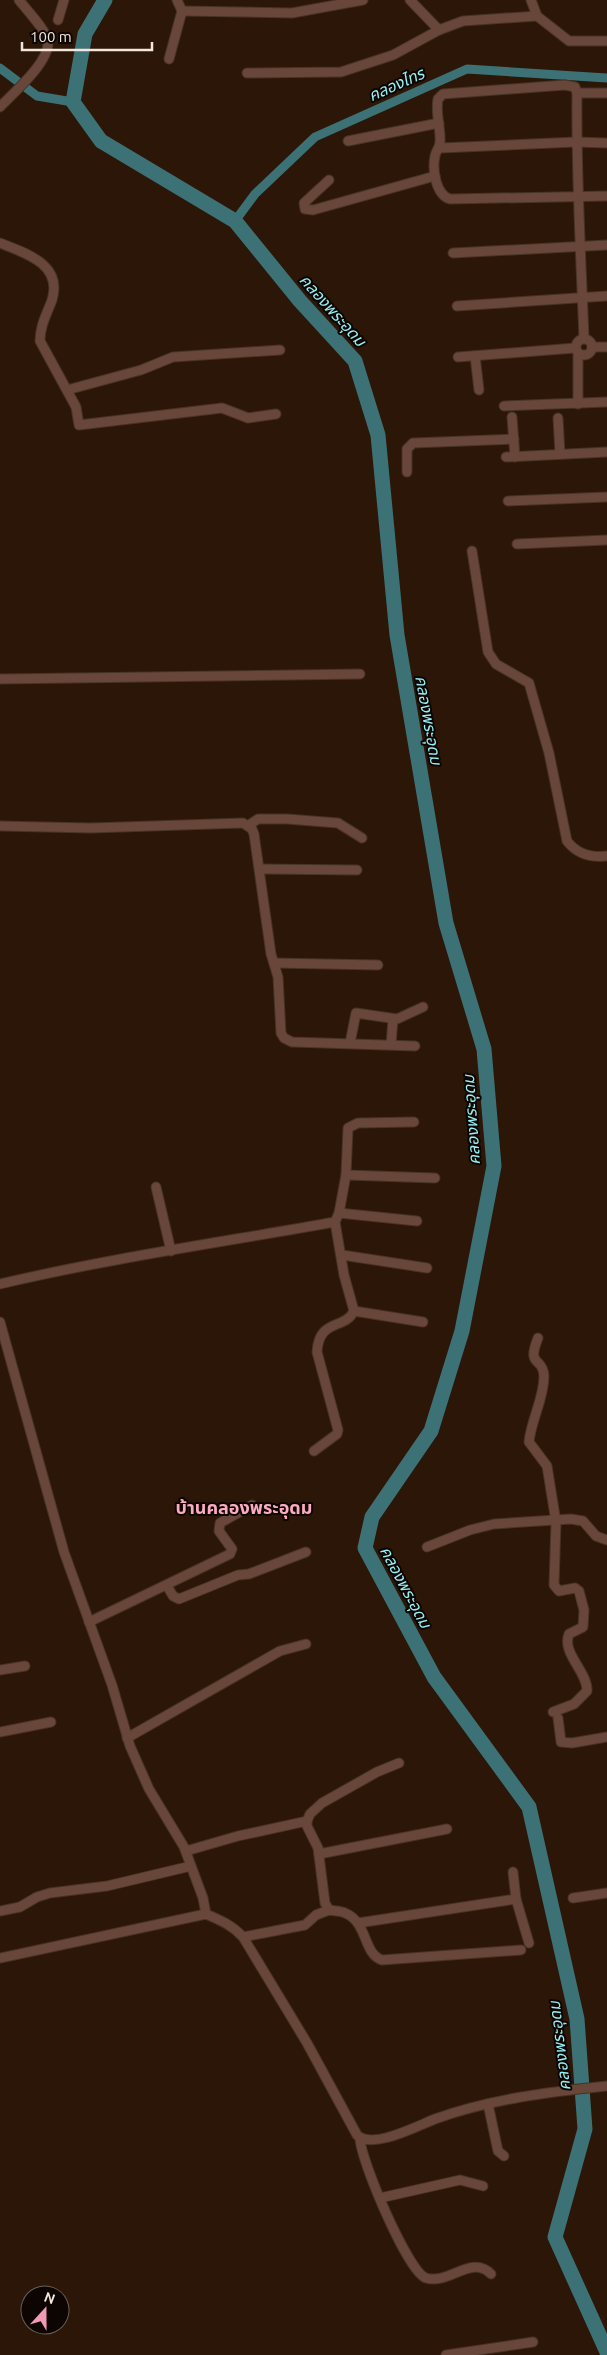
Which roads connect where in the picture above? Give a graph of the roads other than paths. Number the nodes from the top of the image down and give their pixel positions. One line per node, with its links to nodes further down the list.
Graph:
1 (19, 0): 16 (street)
2 (64, 0): 9 (street)
3 (178, 0): 7 (street)
4 (364, 0): 7 (street)
5 (410, 0): 10 (street)
6 (531, 0): 8 (street)
7 (182, 11): 12 (street)
8 (537, 16): 10 (street); 11 (street)
9 (58, 20)
10 (439, 30): 13 (street)
11 (607, 41)
12 (169, 60)
13 (247, 72)
14 (577, 93): 15 (street); 17 (street); 19 (street)
15 (607, 93)
16 (0, 107)
17 (439, 123): 18 (street); 21 (street)
18 (348, 141)
19 (576, 142): 20 (street); 21 (street); 25 (street)
20 (607, 143)
21 (440, 148): 22 (street)
22 (435, 176): 23 (street); 25 (street)
23 (329, 180)
24 (607, 196): 25 (street)
25 (579, 197): 27 (street)
26 (0, 243): 40 (street)
27 (581, 245): 28 (street); 29 (street); 31 (street)
28 (607, 245)
29 (453, 253)
30 (607, 296): 31 (street)
31 (582, 298): 32 (street); 33 (street)
32 (457, 306)
33 (584, 339): 35 (street); 37 (street)
34 (607, 346): 35 (street)
35 (592, 347): 37 (street)
36 (280, 350): 40 (street)
37 (577, 351): 38 (street); 43 (street)
38 (475, 356): 39 (street); 41 (street)
39 (458, 357)
40 (67, 390): 45 (street)
41 (479, 390)
42 (607, 402): 43 (street)
43 (578, 404): 44 (street)
44 (504, 406)
45 (276, 414)
46 (512, 417): 48 (street)
47 (558, 418): 50 (street)
48 (514, 439): 50 (street); 51 (street)
49 (607, 452): 50 (street)
50 (560, 454)
51 (407, 472)
52 (607, 497): 53 (street)
53 (508, 501)
54 (607, 540): 55 (street)
55 (517, 544)
56 (472, 551): 62 (street)
57 (360, 674): 58 (street)
58 (0, 679)
59 (249, 825): 60 (street); 61 (street); 63 (street)
60 (0, 826)
61 (362, 838)
62 (607, 856)
63 (260, 869): 64 (street); 65 (street)
64 (357, 870)
65 (274, 963): 66 (street); 69 (street)
66 (378, 965)
67 (423, 1007): 68 (street)
68 (393, 1020): 69 (street); 70 (street)
69 (350, 1043): 70 (street)
70 (391, 1045): 71 (street)
71 (416, 1046)
72 (414, 1122): 73 (street)
73 (346, 1175): 74 (street); 76 (street)
74 (435, 1178)
75 (156, 1187): 78 (street)
76 (337, 1217): 77 (street); 78 (street); 79 (street)
77 (417, 1221)
78 (171, 1251): 81 (street)
79 (342, 1254): 80 (street); 82 (street)
80 (428, 1268)
81 (0, 1284)
82 (354, 1310): 84 (street); 86 (street)
83 (0, 1322): 93 (street)
84 (423, 1322)
85 (538, 1338): 88 (street)
86 (314, 1451)
87 (252, 1505): 92 (street)
88 (556, 1522): 89 (street); 90 (street); 99 (street)
89 (607, 1540)
90 (427, 1546)
91 (306, 1552): 92 (street)
92 (167, 1586): 93 (street)
93 (89, 1622): 100 (street)
94 (306, 1644): 100 (street)
95 (25, 1666): 96 (street)
96 (0, 1670)
97 (51, 1722): 98 (street)
98 (0, 1732)
99 (607, 1737)
100 (127, 1738): 104 (street)
101 (400, 1763): 102 (street)
102 (307, 1821): 104 (street); 105 (street)
103 (447, 1830): 105 (street)
104 (186, 1851): 106 (street)
105 (319, 1854): 111 (street)
106 (192, 1866): 112 (street); 113 (street)
107 (513, 1872): 110 (street)
108 (607, 1893): 109 (street)
109 (573, 1898)
110 (516, 1899): 114 (street); 116 (street)
111 (329, 1910): 114 (street); 115 (street)
112 (0, 1911)
113 (206, 1914): 115 (street); 118 (street)
114 (358, 1923): 117 (street)
115 (243, 1937): 121 (street)
116 (529, 1943)
117 (521, 1950)
118 (0, 1958)
119 (607, 2086): 120 (street)
120 (488, 2104): 121 (street); 122 (street)
121 (360, 2138): 124 (street)
122 (504, 2156)
123 (483, 2186): 124 (street)
124 (380, 2198): 125 (street)
125 (491, 2274)
126 (533, 2342): 127 (street)
127 (465, 2353): 128 (street)
128 (446, 2355)

